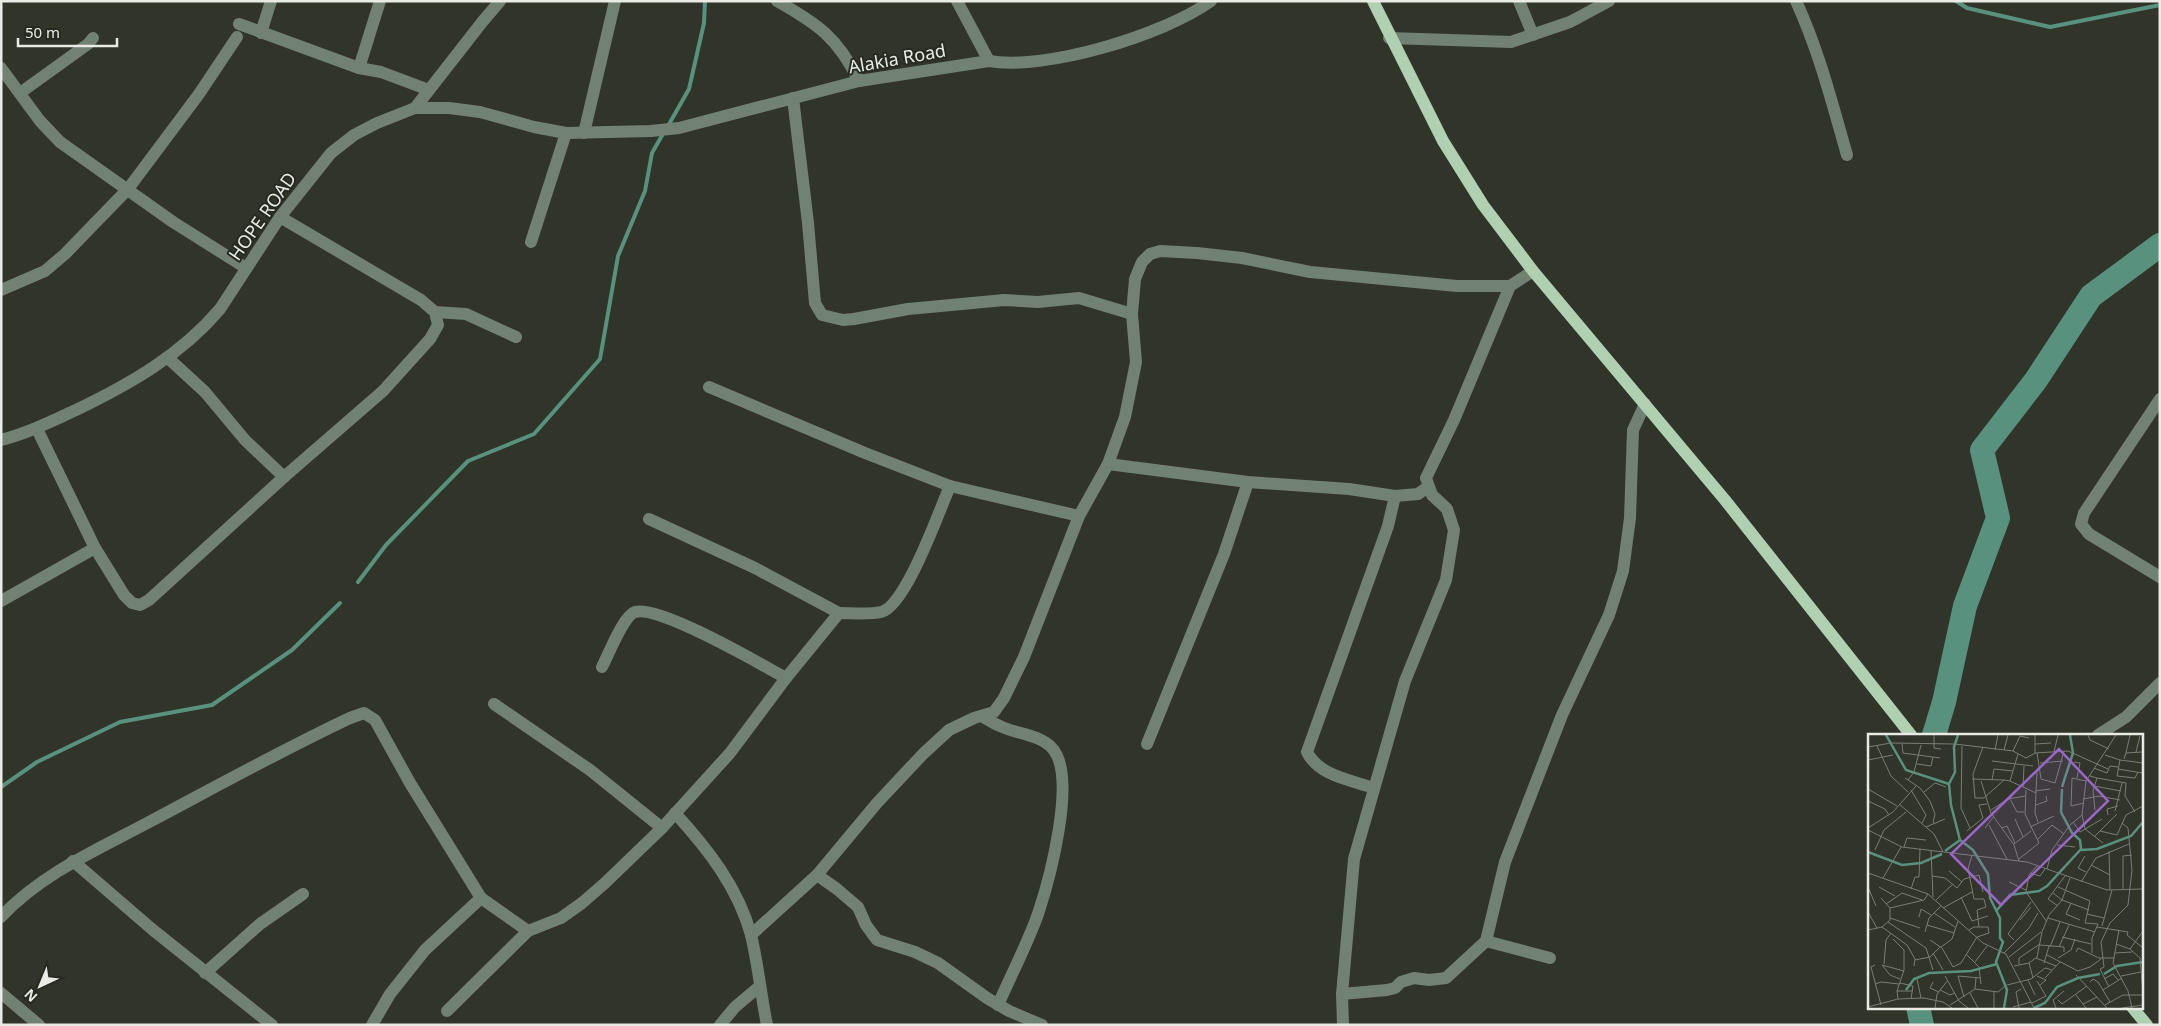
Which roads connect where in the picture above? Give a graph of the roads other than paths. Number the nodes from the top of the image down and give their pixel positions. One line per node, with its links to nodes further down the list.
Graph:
1 (271, 1): 13 (street)
2 (380, 1): 20 (street)
3 (500, 1): 22 (street)
4 (615, 1): 27 (street)
5 (777, 1): 21 (street)
6 (957, 1): 18 (street)
7 (1211, 1): 18 (street, Alakia Road)
8 (1373, 1): 17 (main road)
9 (1519, 1): 14 (street)
10 (1609, 1): 14 (street)
11 (1796, 1): 28 (street)
12 (239, 24): 13 (street)
13 (260, 33): 20 (street)
14 (1533, 35): 17 (street)
15 (237, 37): 29 (street)
16 (93, 38): 23 (street)
17 (1389, 38): 33 (main road)
18 (989, 61): 21 (street, Alakia Road)
19 (1, 68): 23 (street)
20 (359, 68): 22 (street)
21 (859, 81): 24 (street, Alakia Road)
22 (430, 90): 25 (street)
23 (20, 93): 29 (street)
24 (792, 98): 27 (street, Alakia Road); 37 (street)
25 (415, 108): 26 (street, HOPE ROAD); 30 (street, HOPE ROAD)
26 (566, 133): 27 (street, HOPE ROAD); 31 (street)
27 (584, 133)
28 (1847, 155)
29 (128, 189): 32 (street); 35 (street)
30 (280, 217): 32 (street, HOPE ROAD); 36 (street)
31 (531, 242)
32 (246, 268): 39 (street, HOPE ROAD)
33 (1533, 271): 34 (street); 42 (main road)
34 (1510, 286): 37 (street); 49 (street)
35 (1, 290)
36 (435, 312): 38 (street); 46 (street)
37 (1132, 314): 45 (street)
38 (516, 337)
39 (168, 358): 43 (street, HOPE ROAD); 46 (street)
40 (709, 387): 48 (street)
41 (2160, 399): 54 (street)
42 (1645, 404): 62 (main road); 75 (street)
43 (37, 429): 44 (street, HOPE ROAD); 53 (street)
44 (1, 440)
45 (1108, 464): 47 (street); 51 (street)
46 (284, 477): 53 (street)
47 (1248, 482): 50 (street); 64 (street)
48 (950, 486): 51 (street); 56 (street)
49 (1428, 487): 50 (street); 65 (street)
50 (1396, 496): 65 (street)
51 (1079, 516): 61 (street)
52 (649, 519): 56 (street)
53 (95, 548): 55 (street)
54 (2160, 576)
55 (1, 601)
56 (839, 613): 58 (street)
57 (602, 668): 58 (street)
58 (786, 678): 66 (street)
59 (2160, 683): 63 (street)
60 (494, 704): 67 (street)
61 (983, 717): 69 (street); 81 (street)
62 (1910, 734)
63 (2100, 734)
64 (1147, 744)
65 (1374, 788): 80 (street)
66 (675, 813): 67 (street); 74 (street)
67 (662, 828): 73 (street)
68 (73, 861): 71 (street); 72 (street); 77 (street)
69 (817, 875): 74 (street); 81 (street)
70 (304, 894): 77 (street)
71 (480, 898): 73 (street); 86 (street)
72 (1, 917)
73 (528, 931): 83 (street)
74 (751, 935): 78 (street)
75 (1486, 941): 76 (street); 80 (street)
76 (1550, 958)
77 (205, 973): 85 (street)
78 (760, 986): 87 (street); 88 (street)
79 (1, 993): 84 (street)
80 (1342, 994): 90 (street)
81 (998, 1005): 89 (street)
82 (2133, 1008): 91 (main road)
83 (447, 1011)
84 (39, 1025)
85 (272, 1025)
86 (372, 1025)
87 (720, 1025)
88 (767, 1025)
89 (1042, 1025)
90 (1343, 1025)
91 (2146, 1025)

